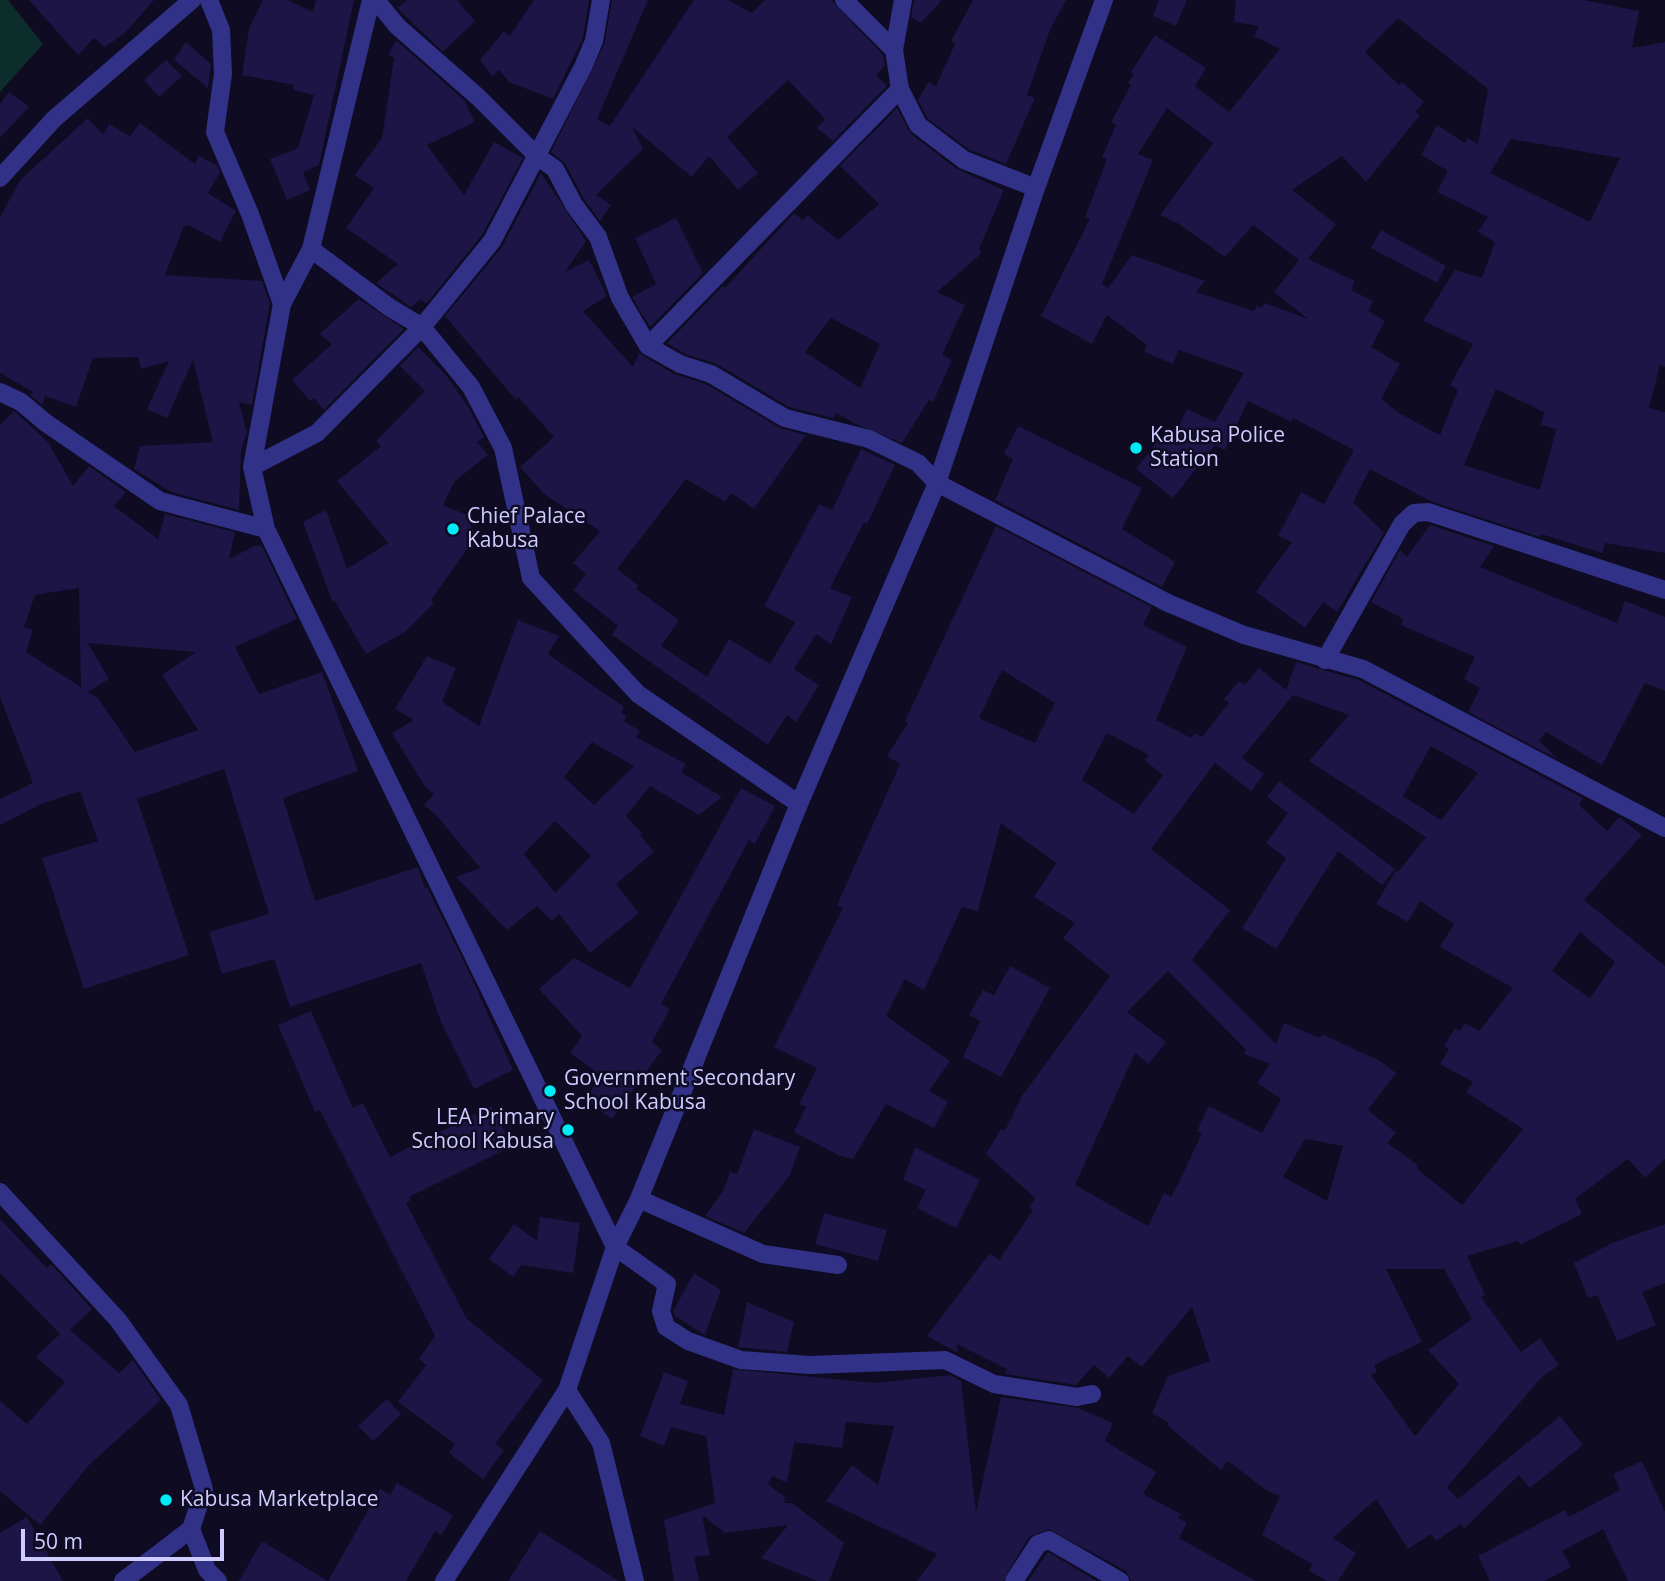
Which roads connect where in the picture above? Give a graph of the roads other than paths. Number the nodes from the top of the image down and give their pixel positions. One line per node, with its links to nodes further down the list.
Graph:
1 (192, 0): 11 (street)
2 (209, 0): 14 (street)
3 (374, 0): 10 (street); 13 (street)
4 (601, 0): 10 (street)
5 (845, 0): 8 (street)
6 (903, 0): 8 (street)
7 (1104, 0): 12 (street)
8 (894, 50): 9 (street)
9 (900, 89): 12 (street); 16 (street)
10 (538, 157): 15 (street); 16 (street)
11 (0, 178)
12 (1036, 188): 19 (street)
13 (311, 249): 14 (street); 15 (street)
14 (282, 304): 18 (street)
15 (422, 327): 18 (street); 23 (street)
16 (648, 346): 19 (street)
17 (0, 392): 20 (street)
18 (252, 467): 20 (street)
19 (937, 483): 22 (street); 23 (street)
20 (266, 529): 27 (street)
21 (1665, 590): 22 (street)
22 (1325, 660): 24 (street)
23 (799, 804): 26 (street)
24 (1665, 828)
25 (0, 1192): 31 (street)
26 (639, 1199): 27 (street); 28 (street)
27 (615, 1247): 29 (street); 30 (street)
28 (838, 1265)
29 (567, 1390): 34 (street); 35 (street)
30 (1092, 1394)
31 (191, 1530): 32 (street); 33 (street)
32 (123, 1581)
33 (218, 1581)
34 (444, 1581)
35 (635, 1581)
36 (1014, 1581): 37 (street)
37 (1120, 1581)

